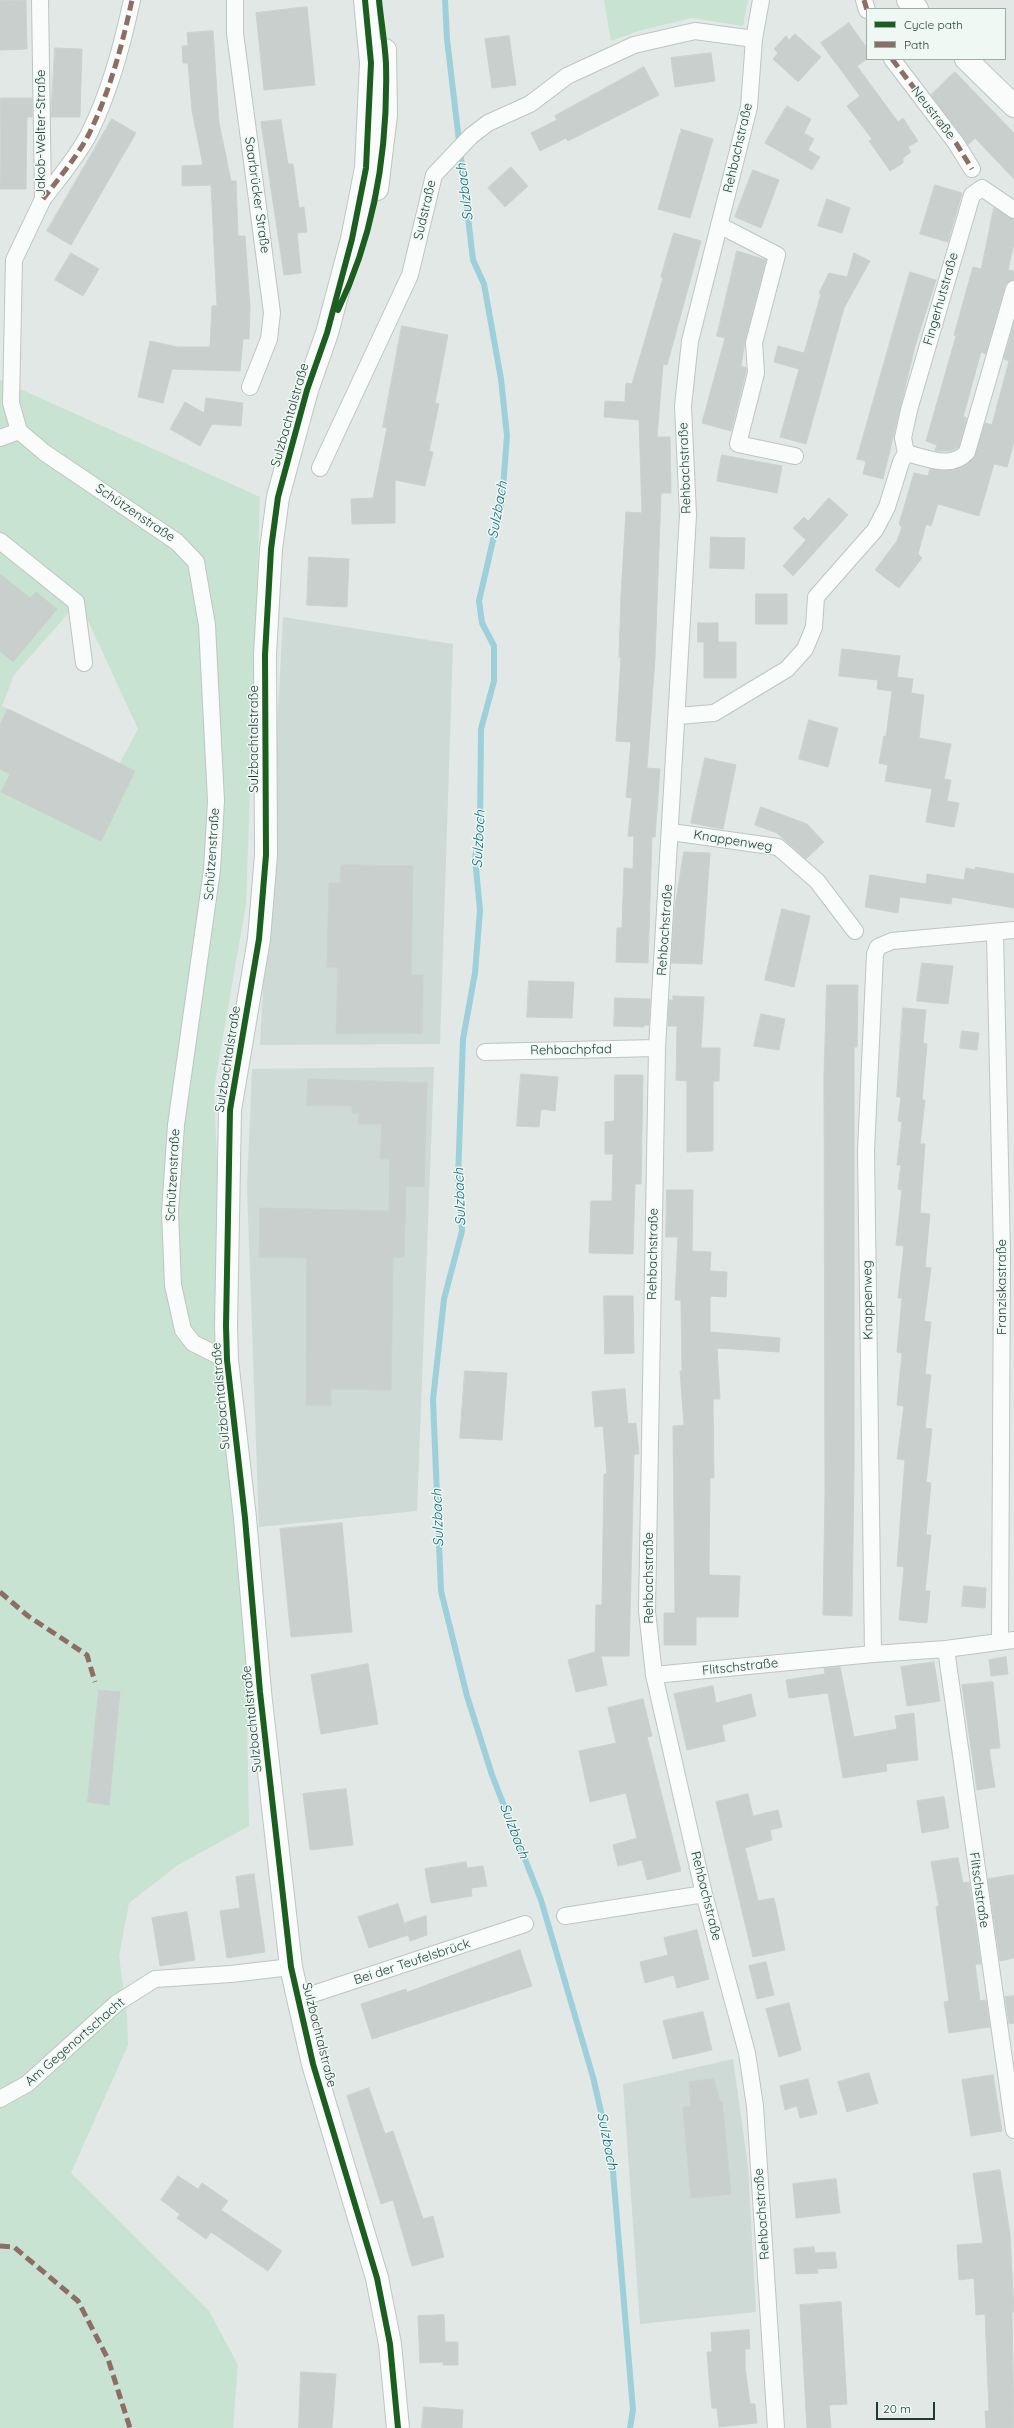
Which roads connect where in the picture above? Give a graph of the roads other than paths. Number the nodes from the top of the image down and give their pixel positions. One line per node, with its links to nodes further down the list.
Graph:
1 (40, 0): 14 (street, Jakob-Welter-Straße)
2 (132, 0): 14 (street)
3 (235, 0): 20 (street, Saarbrücker Straße)
4 (365, 0): 19 (main road, Sulzbachtalstraße)
5 (379, 0): 19 (main road, Sulzbachtalstraße)
6 (761, 0): 9 (street, Rehbachstraße)
7 (908, 0): 8 (main road)
8 (916, 8)
9 (754, 39): 16 (street, Rehbachstraße); 25 (street, Sudstraße)
10 (893, 60): 13 (street, Neustraße)
11 (967, 60): 12 (main road)
12 (1014, 106)
13 (972, 169)
14 (43, 199): 17 (street, Jakob-Welter-Straße)
15 (1014, 210): 23 (street, Fingerhutstraße)
16 (719, 225): 24 (street); 28 (street, Rehbachstraße)
17 (7, 259): 21 (street, Jakob-Welter-Straße)
18 (1014, 289): 23 (street)
19 (327, 333): 35 (main road, Sulzbachtalstraße)
20 (250, 386)
21 (19, 431): 22 (street); 35 (street, Schützenstraße)
22 (0, 438)
23 (906, 453): 28 (street, Fingerhutstraße)
24 (795, 456)
25 (320, 468)
26 (0, 541): 27 (street)
27 (84, 663)
28 (678, 716): 29 (street, Rehbachstraße)
29 (671, 832): 31 (street, Knappenweg); 33 (street, Rehbachstraße)
30 (1014, 930): 32 (street)
31 (855, 931)
32 (995, 933): 36 (street, Franziskastraße); 38 (street, Knappenweg)
33 (657, 1048): 34 (street, Rehbachpfad); 39 (street, Rehbachstraße)
34 (485, 1052)
35 (226, 1360): 43 (main road, Sulzbachtalstraße)
36 (1007, 1641): 37 (street, Flitschstraße)
37 (946, 1649): 38 (street, Flitschstraße); 46 (street, Flitschstraße)
38 (873, 1654): 39 (street, Flitschstraße)
39 (654, 1675): 40 (street, Rehbachstraße)
40 (704, 1894): 41 (street); 48 (street, Rehbachstraße)
41 (565, 1916)
42 (525, 1924): 44 (street, Bei der Teufelsbrück)
43 (291, 1967): 44 (main road, Sulzbachtalstraße); 45 (street, Am Gegenortschacht)
44 (298, 1999): 47 (main road, Sulzbachtalstraße)
45 (0, 2099)
46 (1014, 2130)
47 (398, 2428)
48 (776, 2428)

